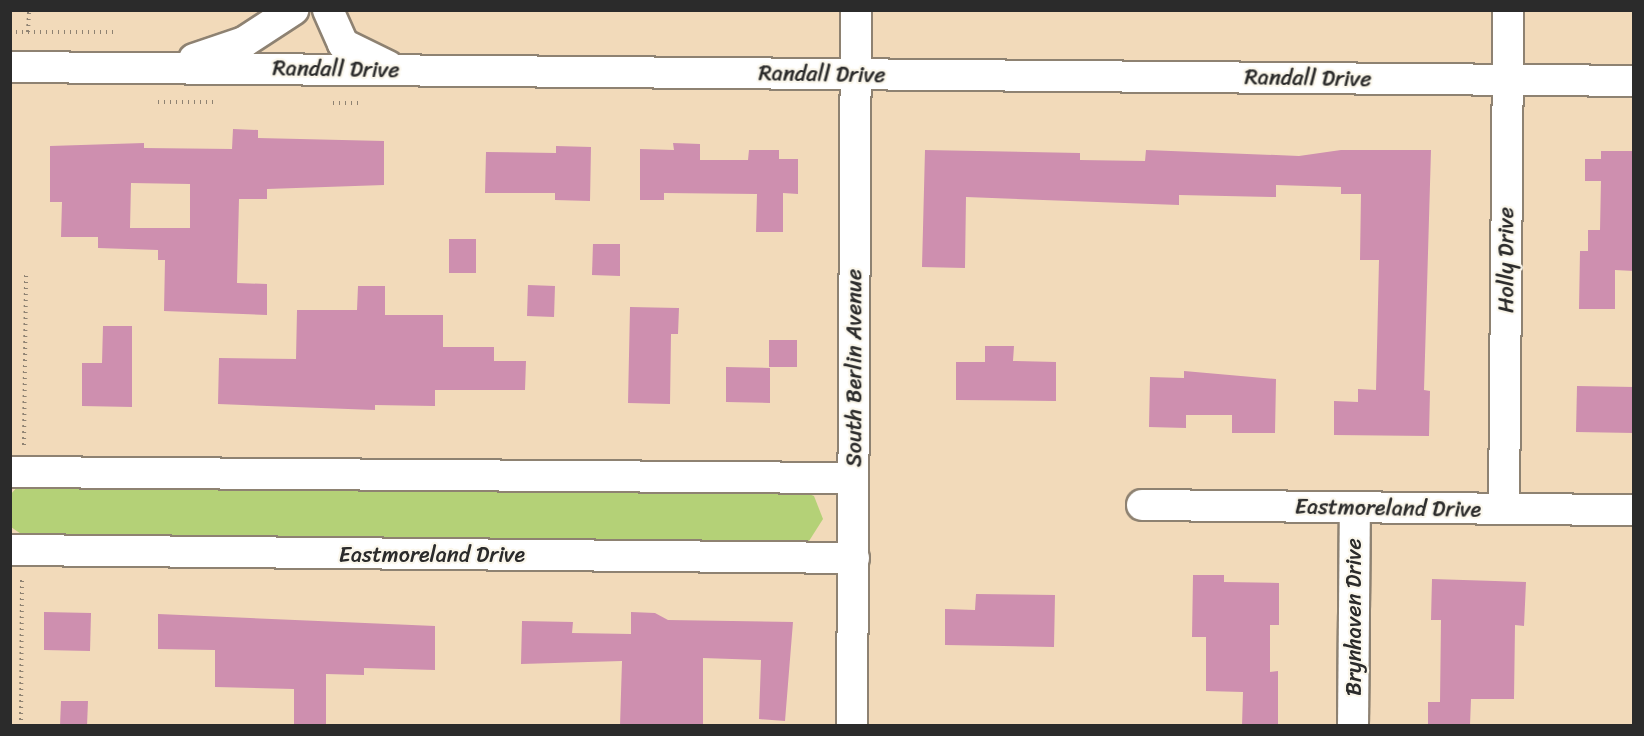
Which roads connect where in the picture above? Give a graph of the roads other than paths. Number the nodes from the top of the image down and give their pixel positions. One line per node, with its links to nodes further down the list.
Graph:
1 (293, 10): 6 (street)
2 (328, 10): 7 (street)
3 (856, 10): 8 (street, South Berlin Avenue)
4 (1508, 10): 9 (street, Holly Drive)
5 (10, 67): 6 (street, Randall Drive)
6 (158, 68): 7 (street, Randall Drive)
7 (399, 70): 8 (street, Randall Drive)
8 (855, 74): 9 (street, Randall Drive); 12 (street, South Berlin Avenue)
9 (1507, 80): 10 (street, Randall Drive); 15 (street, Holly Drive)
10 (1634, 81)
11 (17, 460): 12 (street)
12 (853, 478): 17 (street, South Berlin Avenue)
13 (1142, 505): 14 (street, Eastmoreland Drive)
14 (1355, 508): 15 (street, Eastmoreland Drive); 20 (street, Brynhaven Drive)
15 (1504, 509): 16 (street, Eastmoreland Drive)
16 (1634, 510)
17 (854, 558): 18 (street, Eastmoreland Drive); 19 (street, South Berlin Avenue)
18 (16, 561)
19 (852, 726)
20 (1353, 726)

